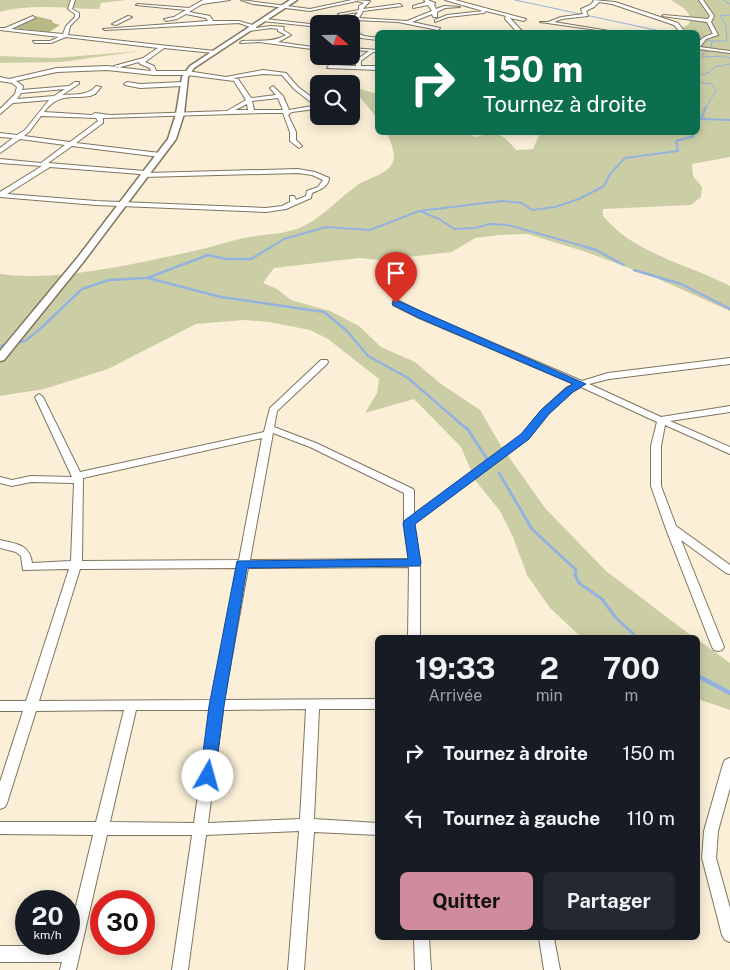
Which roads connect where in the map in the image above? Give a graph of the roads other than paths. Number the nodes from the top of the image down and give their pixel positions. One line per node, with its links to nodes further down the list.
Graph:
1 (73, 0): 64 (street)
2 (206, 0): 15 (street)
3 (228, 0): 15 (street)
4 (243, 0): 19 (street)
5 (268, 0): 19 (street)
6 (294, 0): 23 (street)
7 (333, 0): 16 (street)
8 (357, 0): 16 (street); 32 (street)
9 (441, 0): 27 (street)
10 (446, 0): 17 (street)
11 (596, 0): 37 (street); 61 (street)
12 (701, 0): 46 (street)
13 (427, 2): 24 (street); 27 (street)
14 (474, 2): 17 (street)
15 (201, 3): 29 (street)
16 (344, 3): 30 (street)
17 (463, 3): 22 (street); 28 (street)
18 (138, 5): 21 (street)
19 (271, 5): 23 (street)
20 (400, 5): 26 (street)
21 (159, 6): 29 (street); 38 (street)
22 (450, 6): 25 (street); 28 (street)
23 (286, 7): 30 (street); 43 (street)
24 (415, 7)
25 (444, 7): 27 (street); 27 (street)
26 (379, 8): 32 (street); 33 (street)
27 (435, 8): 45 (street); 50 (street)
28 (477, 8): 31 (street)
29 (186, 10): 38 (street); 47 (street)
30 (310, 10): 34 (street)
31 (495, 11): 39 (street); 45 (street)
32 (361, 12): 34 (street); 36 (street)
33 (386, 12)
34 (340, 14)
35 (394, 14): 44 (street)
36 (358, 15)
37 (648, 15): 46 (street); 62 (street)
38 (178, 16): 51 (street)
39 (510, 16): 48 (street); 48 (street)
40 (34, 17): 56 (street)
41 (130, 17): 57 (street)
42 (360, 19): 44 (street)
43 (265, 20): 52 (street); 55 (street)
44 (389, 20): 50 (street)
45 (437, 21): 54 (street)
46 (710, 21): 70 (street)
47 (211, 22): 51 (street); 55 (street)
48 (511, 22): 60 (street)
49 (366, 24): 53 (street)
50 (407, 24): 54 (street)
51 (157, 25): 57 (street)
52 (310, 25)
53 (376, 25)
54 (426, 27): 58 (street); 59 (street)
55 (251, 28): 69 (street); 77 (street)
56 (3, 29): 64 (street)
57 (105, 29): 65 (street)
58 (438, 29)
59 (417, 30)
60 (521, 30)
61 (595, 30)
62 (682, 30)
63 (360, 35): 66 (street)
64 (64, 36): 65 (street); 67 (street)
65 (89, 39): 71 (street)
66 (375, 39)
67 (35, 42)
68 (242, 42): 69 (street)
69 (270, 43): 73 (street)
70 (700, 44)
71 (164, 46): 77 (street); 80 (street)
72 (700, 47): 78 (street)
73 (310, 48)
74 (360, 49): 75 (street)
75 (375, 50)
76 (375, 50): 81 (street)
77 (213, 52): 87 (street)
78 (730, 52)
79 (375, 57): 81 (street)
80 (145, 59): 83 (street); 86 (street)
81 (361, 59): 84 (street)
82 (329, 67): 84 (street)
83 (107, 68): 86 (street); 90 (street)
84 (359, 68): 85 (street)
85 (375, 68)
86 (154, 73): 87 (street)
87 (183, 73): 88 (street); 91 (street)
88 (220, 78): 101 (street); 107 (street)
89 (0, 79): 90 (street)
90 (8, 81): 97 (street)
91 (180, 82): 93 (street); 111 (street)
92 (76, 83): 94 (street)
93 (127, 84)
94 (68, 87): 97 (street); 99 (street)
95 (98, 87): 99 (street)
96 (273, 88): 98 (street)
97 (19, 92): 102 (street)
98 (280, 96): 101 (street); 107 (street)
99 (54, 97): 100 (street); 103 (street)
100 (25, 100): 102 (street); 103 (street)
101 (248, 100): 106 (street); 109 (street)
102 (12, 101): 105 (street)
103 (48, 103): 104 (street); 110 (street)
104 (56, 104)
105 (0, 112)
106 (251, 112): 107 (street); 109 (street)
107 (287, 112): 116 (street)
108 (89, 113): 112 (street)
109 (227, 113): 111 (street)
110 (41, 114): 112 (street); 114 (street)
111 (180, 114): 112 (street); 118 (street)
112 (99, 119): 115 (street)
113 (0, 135): 114 (street)
114 (19, 138): 115 (street); 117 (street)
115 (72, 143): 118 (street); 120 (street)
116 (300, 146)
117 (0, 151)
118 (160, 154): 122 (street)
119 (0, 161): 120 (street)
120 (43, 164): 121 (street)
121 (50, 164): 122 (street); 123 (street)
122 (144, 174): 124 (street); 124 (street)
123 (0, 195): 124 (street)
124 (124, 203): 126 (street)
125 (396, 303): 129 (street)
126 (1, 358)
127 (730, 361): 129 (street)
128 (324, 362): 133 (street)
129 (581, 384): 132 (street); 137 (street)
130 (39, 397): 135 (street)
131 (730, 410): 132 (street)
132 (662, 419): 134 (street); 138 (street)
133 (268, 431): 135 (street); 137 (street); 141 (street)
134 (730, 451)
135 (78, 478): 136 (street); 142 (street)
136 (0, 480)
137 (409, 523): 140 (street)
138 (671, 528): 143 (street); 145 (street)
139 (0, 544): 142 (street)
140 (415, 563): 141 (street); 144 (street)
141 (242, 564): 142 (street); 149 (street)
142 (76, 565): 151 (street)
143 (730, 570)
144 (414, 635)
145 (718, 647)
146 (375, 704): 150 (street)
147 (0, 706): 151 (street)
148 (131, 706): 149 (street); 151 (street); 156 (street)
149 (217, 706): 150 (street); 157 (street)
150 (313, 706): 154 (street)
151 (31, 707): 153 (street)
152 (730, 764): 160 (street)
153 (0, 803)
154 (307, 825): 157 (street); 158 (street); 168 (street)
155 (0, 828): 156 (street)
156 (102, 828): 157 (street); 159 (street)
157 (201, 829): 167 (street)
158 (375, 829)
159 (80, 920)
160 (730, 935)
161 (422, 940): 169 (street)
162 (547, 940): 170 (street)
163 (0, 954): 164 (street)
164 (15, 954)
165 (72, 955): 166 (street)
166 (68, 970)
167 (180, 970)
168 (296, 970)
169 (423, 970)
170 (552, 970)

